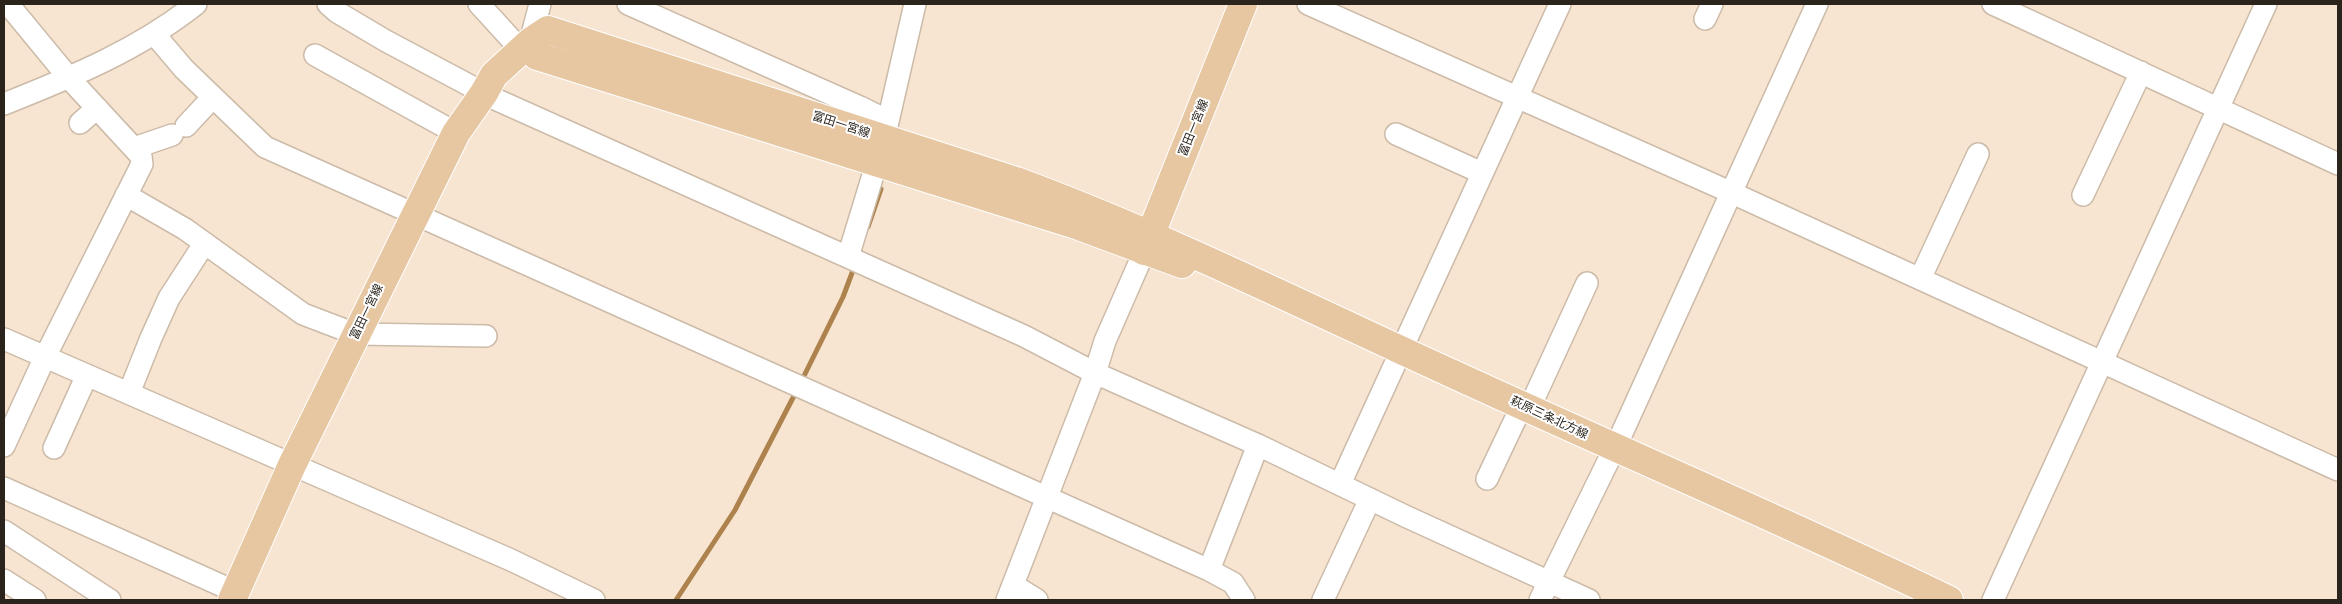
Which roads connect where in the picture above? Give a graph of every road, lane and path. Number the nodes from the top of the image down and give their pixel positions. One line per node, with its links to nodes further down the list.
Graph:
1 (8, 4): 18 (street)
2 (196, 4): 14 (street)
3 (328, 4): 19 (street)
4 (479, 4): 15 (street)
5 (540, 4): 15 (street)
6 (628, 4): 28 (street)
7 (915, 4): 28 (street)
8 (1243, 4): 37 (main road, 冨田一宮線)
9 (1308, 4): 21 (street)
10 (1560, 4): 21 (street)
11 (1817, 4): 33 (street)
12 (1993, 4): 17 (street)
13 (2266, 4): 24 (street)
14 (155, 35): 18 (street); 20 (street)
15 (525, 46): 19 (main road, 富田一宮線); 28 (main road, 富田一宮線)
16 (315, 55): 26 (street)
17 (2141, 72): 24 (street); 35 (street)
18 (69, 78): 22 (street); 23 (street)
19 (484, 93): 26 (main road, 富田一宮線); 39 (street)
20 (213, 97): 29 (street); 36 (street)
21 (1516, 98): 32 (street); 33 (street)
22 (4, 104)
23 (97, 108): 25 (street); 29 (street)
24 (2219, 108): 31 (street); 47 (street)
25 (80, 123)
26 (456, 132): 36 (main road, 富田一宮線)
27 (1396, 134): 32 (street)
28 (883, 141): 37 (main road, 富田一宮線); 39 (street)
29 (134, 148): 34 (street)
30 (1978, 154): 40 (street)
31 (2338, 164)
32 (1482, 173): 46 (street)
33 (1730, 192): 40 (street); 55 (street)
34 (126, 195): 38 (street); 45 (street)
35 (2083, 195)
36 (414, 215): 42 (main road, 富田一宮線); 61 (street)
37 (1148, 243): 46 (main road, 萩原三条北方線); 48 (street)
38 (204, 244): 42 (street); 50 (street)
39 (854, 260): 48 (street)
40 (1920, 279): 47 (street)
41 (1587, 283): 51 (street)
42 (356, 334): 43 (street); 56 (main road, 富田一宮線)
43 (486, 336)
44 (4, 339): 45 (street)
45 (46, 357): 49 (street); 53 (street)
46 (1398, 358): 51 (main road, 萩原三条北方線); 59 (street)
47 (2102, 362): 57 (street); 78 (street)
48 (1095, 373): 52 (street); 61 (street)
49 (87, 375): 50 (street); 54 (street)
50 (129, 393): 56 (street)
51 (1522, 414): 55 (main road, 萩原三条北方線); 58 (street)
52 (1258, 445): 59 (street); 64 (street)
53 (4, 446)
54 (54, 448)
55 (1611, 455): 66 (street); 76 (main road, 萩原三条北方線); 77 (main road, 萩原三条北方線)
56 (292, 465): 68 (main road, 富田一宮線); 71 (street)
57 (2338, 470)
58 (1487, 479)
59 (1340, 484): 62 (street)
60 (4, 488): 68 (street)
61 (1047, 497): 64 (street); 67 (street)
62 (1370, 499): 66 (street); 74 (street)
63 (4, 531): 70 (street)
64 (1209, 570): 73 (street)
65 (4, 580): 69 (street)
66 (1545, 591): 75 (street)
67 (1010, 593): 72 (street)
68 (234, 596)
69 (35, 600)
70 (110, 600)
71 (594, 600)
72 (1037, 600)
73 (1244, 600)
74 (1323, 600)
75 (1589, 600)
76 (1910, 600)
77 (1949, 600)
78 (1993, 600)

